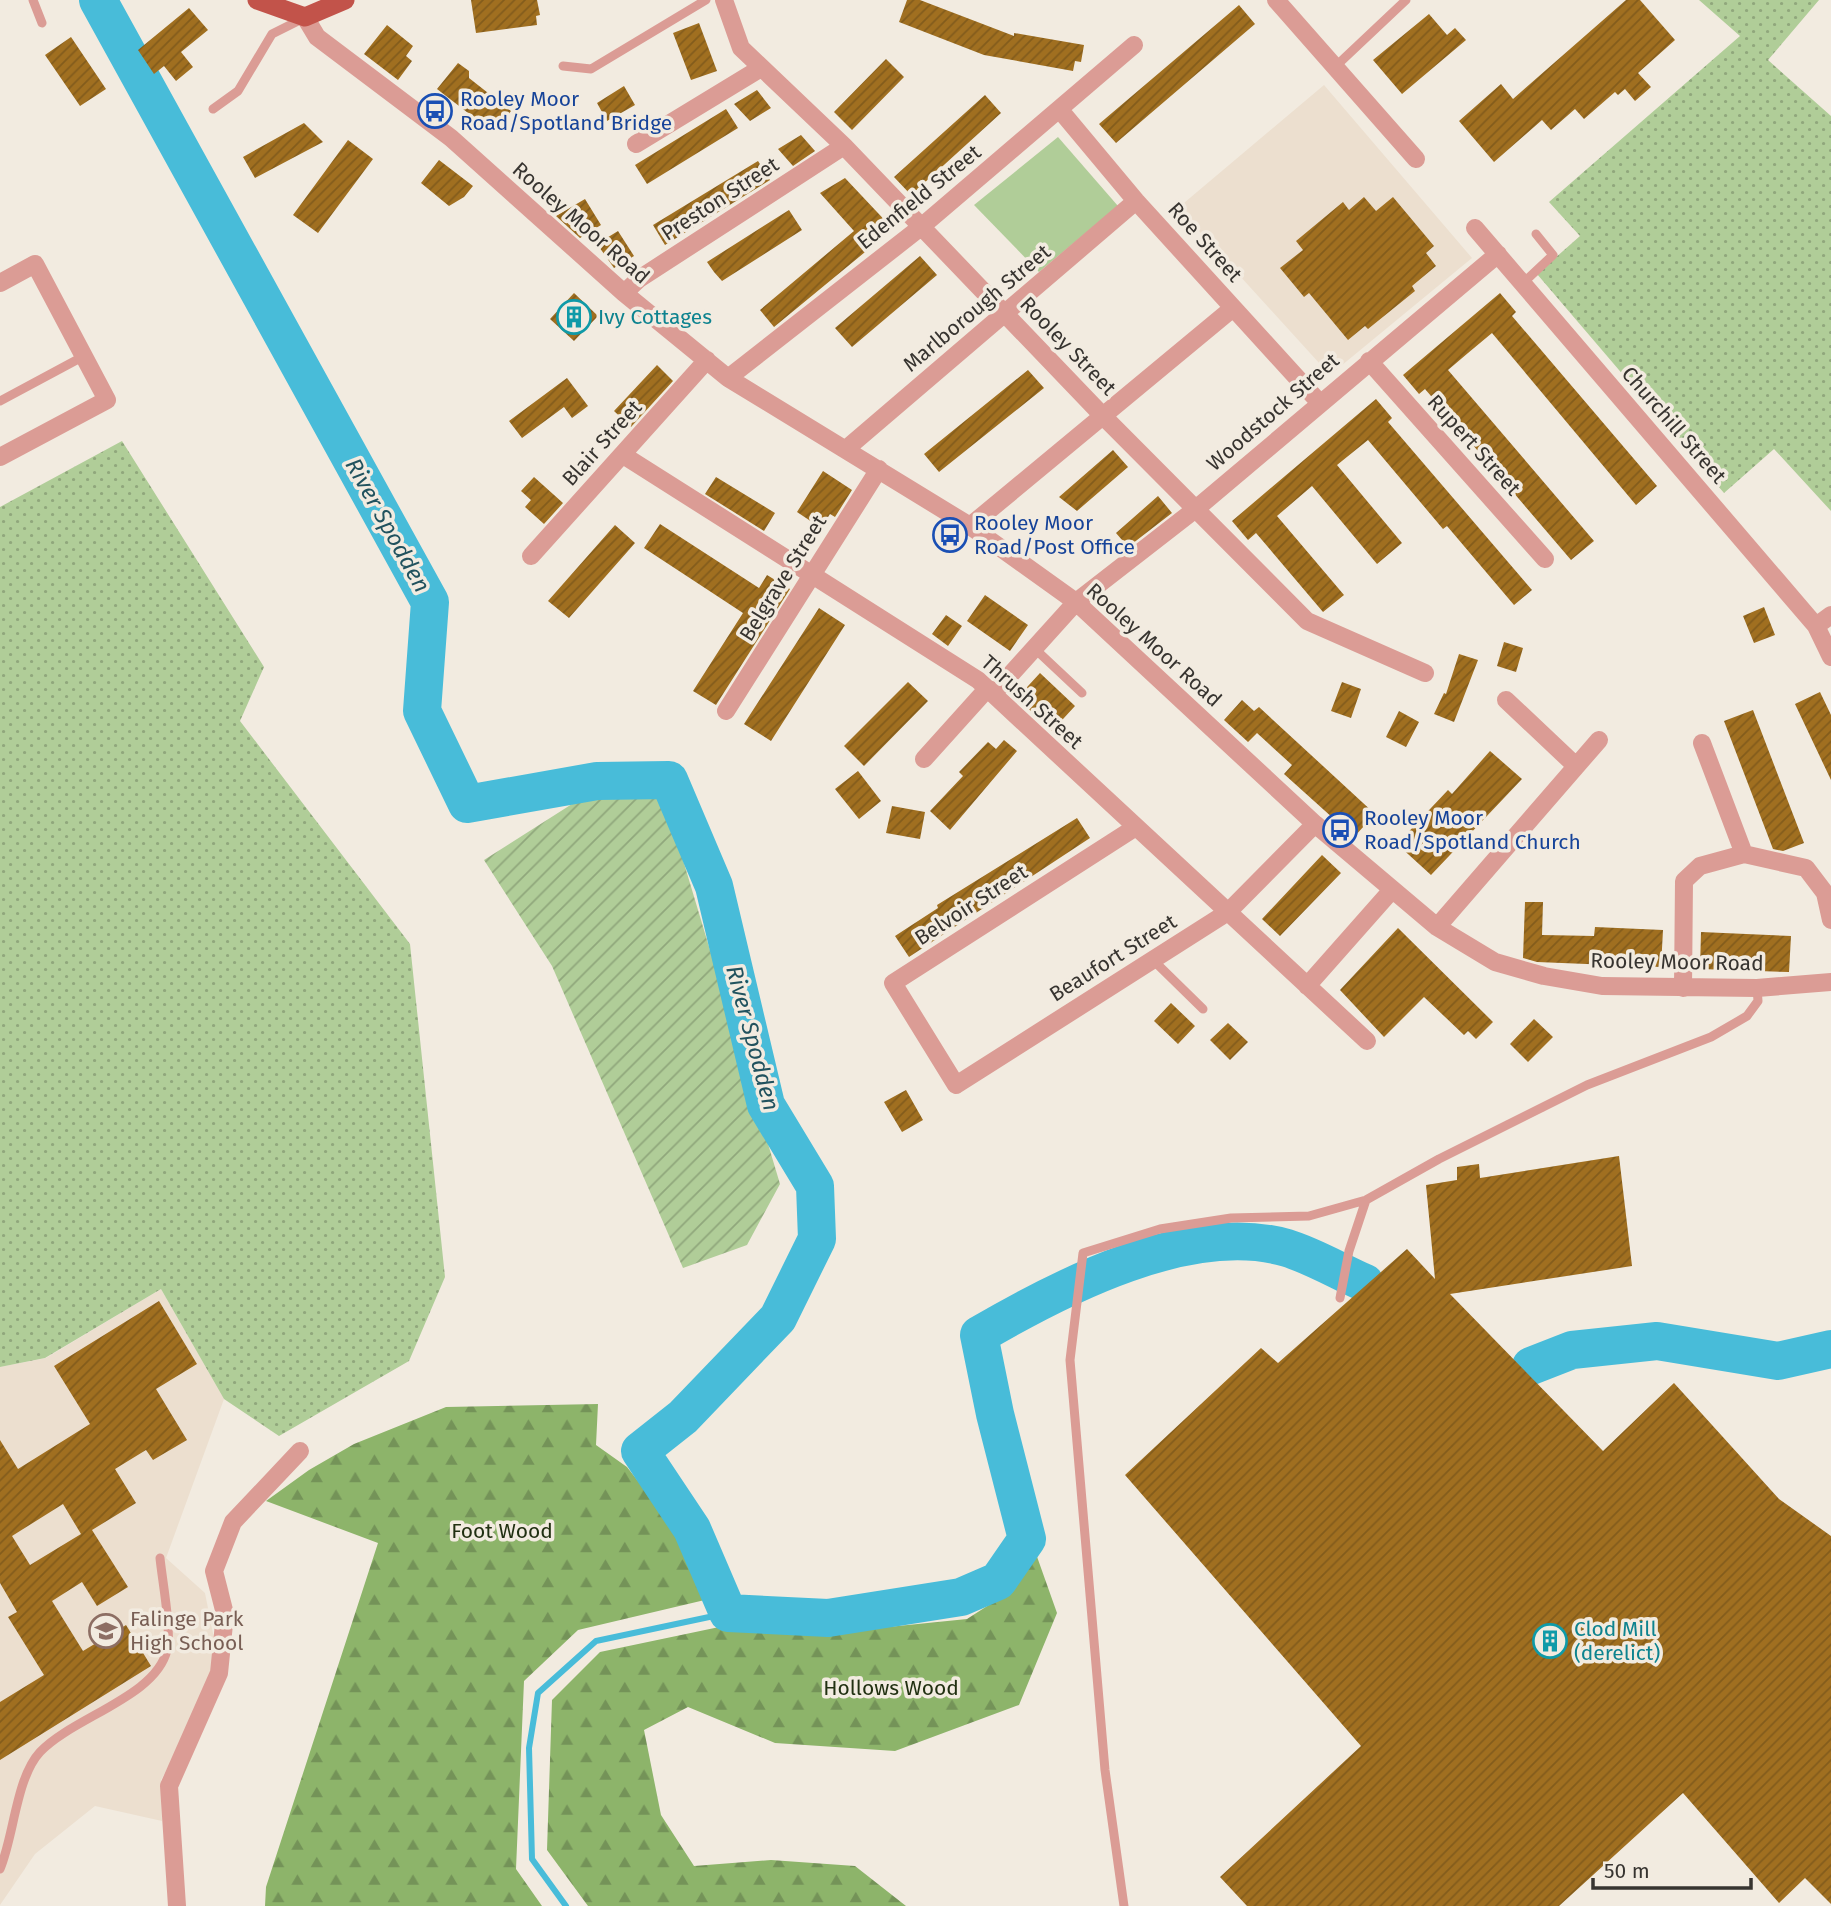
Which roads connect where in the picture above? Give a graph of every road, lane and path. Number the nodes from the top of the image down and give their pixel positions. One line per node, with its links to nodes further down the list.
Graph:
1 (33, 0): 9 (lane)
2 (257, 0): 8 (main road)
3 (345, 0): 8 (main road)
4 (706, 0): 11 (lane)
5 (724, 0): 13 (street, Rooley Street)
6 (1276, 0): 12 (street)
7 (1406, 0): 12 (lane)
8 (305, 17): 14 (lane); 26 (street, Rooley Moor Road)
9 (41, 23)
10 (1134, 45): 15 (street, Edenfield Street)
11 (563, 66)
12 (1336, 66): 18 (street)
13 (761, 68): 16 (street); 17 (street, Rooley Street)
14 (213, 109)
15 (1060, 110): 19 (street, Roe Street); 20 (street, Edenfield Street)
16 (636, 144)
17 (844, 146): 20 (street, Rooley Street); 26 (street, Preston Street)
18 (1416, 159)
19 (1136, 201): 27 (street, Roe Street); 28 (street, Marlborough Street)
20 (921, 227): 28 (street, Rooley Street); 32 (street, Edenfield Street)
21 (1475, 228): 23 (street, Churchill Street)
22 (1536, 234): 25 (lane)
23 (1498, 254): 25 (street, Churchill Street); 31 (street, Woodstock Street)
24 (0, 283): 29 (street)
25 (1523, 283): 47 (street, Churchill Street)
26 (624, 293): 30 (street, Rooley Moor Road)
27 (1233, 308): 34 (street, Roe Street); 35 (street)
28 (1006, 314): 35 (street, Rooley Street); 36 (street, Marlborough Street)
29 (84, 356): 33 (lane); 38 (street)
30 (707, 360): 32 (street, Rooley Moor Road); 37 (street, Blair Street)
31 (1369, 361): 34 (street, Woodstock Street); 43 (street, Rupert Street)
32 (728, 378): 36 (street, Rooley Moor Road)
33 (0, 401)
34 (1319, 402): 40 (street, Woodstock Street)
35 (1102, 415): 40 (street, Rooley Street); 41 (street)
36 (846, 449): 39 (street, Rooley Moor Road)
37 (623, 455): 42 (street, Blair Street); 44 (street, Thrush Street)
38 (0, 457)
39 (878, 469): 41 (street, Rooley Moor Road); 44 (street, Belgrave Street)
40 (1197, 508): 45 (street, Woodstock Street); 50 (street, Rooley Street)
41 (970, 526): 45 (street, Rooley Moor Road)
42 (531, 556)
43 (1545, 559)
44 (811, 574): 51 (street, Thrush Street); 54 (street, Belgrave Street)
45 (1076, 602): 48 (street, Woodstock Street); 59 (street, Rooley Moor Road)
46 (1831, 615): 47 (street)
47 (1816, 626): 49 (street, Churchill Street)
48 (1034, 648): 51 (street, Woodstock Street); 52 (lane)
49 (1831, 657)
50 (1425, 673)
51 (990, 691): 57 (street, Woodstock Street); 60 (street, Thrush Street)
52 (1082, 693)
53 (1506, 700): 58 (street)
54 (726, 711)
55 (1599, 740): 58 (street)
56 (1702, 743): 61 (street)
57 (924, 758)
58 (1576, 766): 65 (street)
59 (1315, 824): 62 (street, Rooley Moor Road); 63 (street, Beaufort Street)
60 (1136, 827): 63 (street, Thrush Street); 73 (street, Belvoir Street)
61 (1744, 854): 64 (street); 69 (street)
62 (1391, 891): 65 (street, Rooley Moor Road); 68 (street)
63 (1228, 912): 66 (street, Beaufort Street); 68 (street, Thrush Street)
64 (1831, 920)
65 (1437, 927): 69 (street, Rooley Moor Road)
66 (1153, 960): 71 (lane); 73 (street, Beaufort Street)
67 (1831, 982): 70 (street, Rooley Moor Road)
68 (1307, 986): 72 (street, Thrush Street)
69 (1683, 988): 70 (street, Rooley Moor Road)
70 (1757, 988): 74 (lane)
71 (1203, 1009)
72 (1367, 1041)
73 (932, 1045)
74 (1366, 1200): 75 (lane); 80 (lane)
75 (1340, 1298)
76 (300, 1451): 79 (street)
77 (160, 1558): 78 (lane)
78 (1, 1862)
79 (177, 1906)
80 (1124, 1906)

